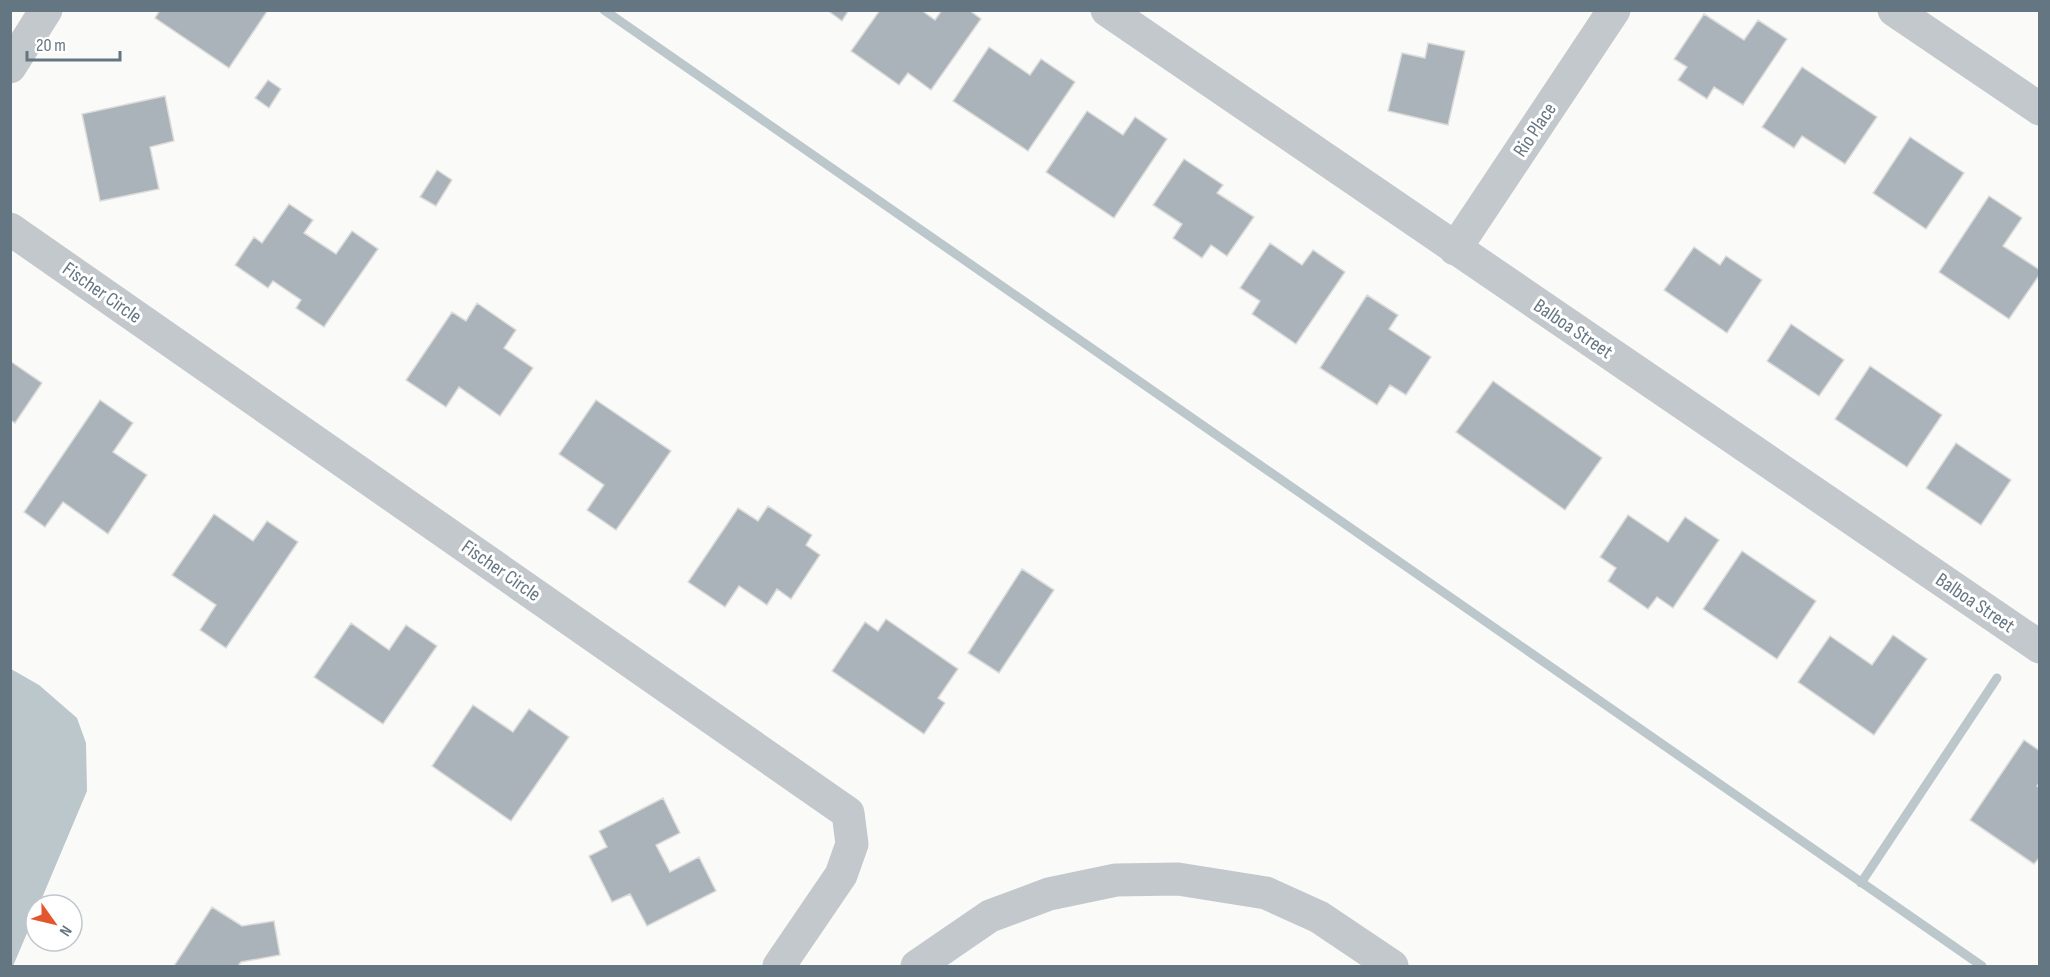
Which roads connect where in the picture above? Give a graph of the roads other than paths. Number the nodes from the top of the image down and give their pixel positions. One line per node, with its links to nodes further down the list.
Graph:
1 (46, 10): 5 (street)
2 (1107, 10): 8 (street, Balboa Street)
3 (1614, 10): 8 (street, Rio Place)
4 (1894, 10): 6 (street)
5 (10, 67)
6 (2040, 109)
7 (10, 229): 10 (street, Fischer Circle)
8 (1455, 249): 9 (street, Balboa Street)
9 (2040, 647)
10 (779, 966)
11 (917, 966): 12 (street)
12 (1392, 966)

